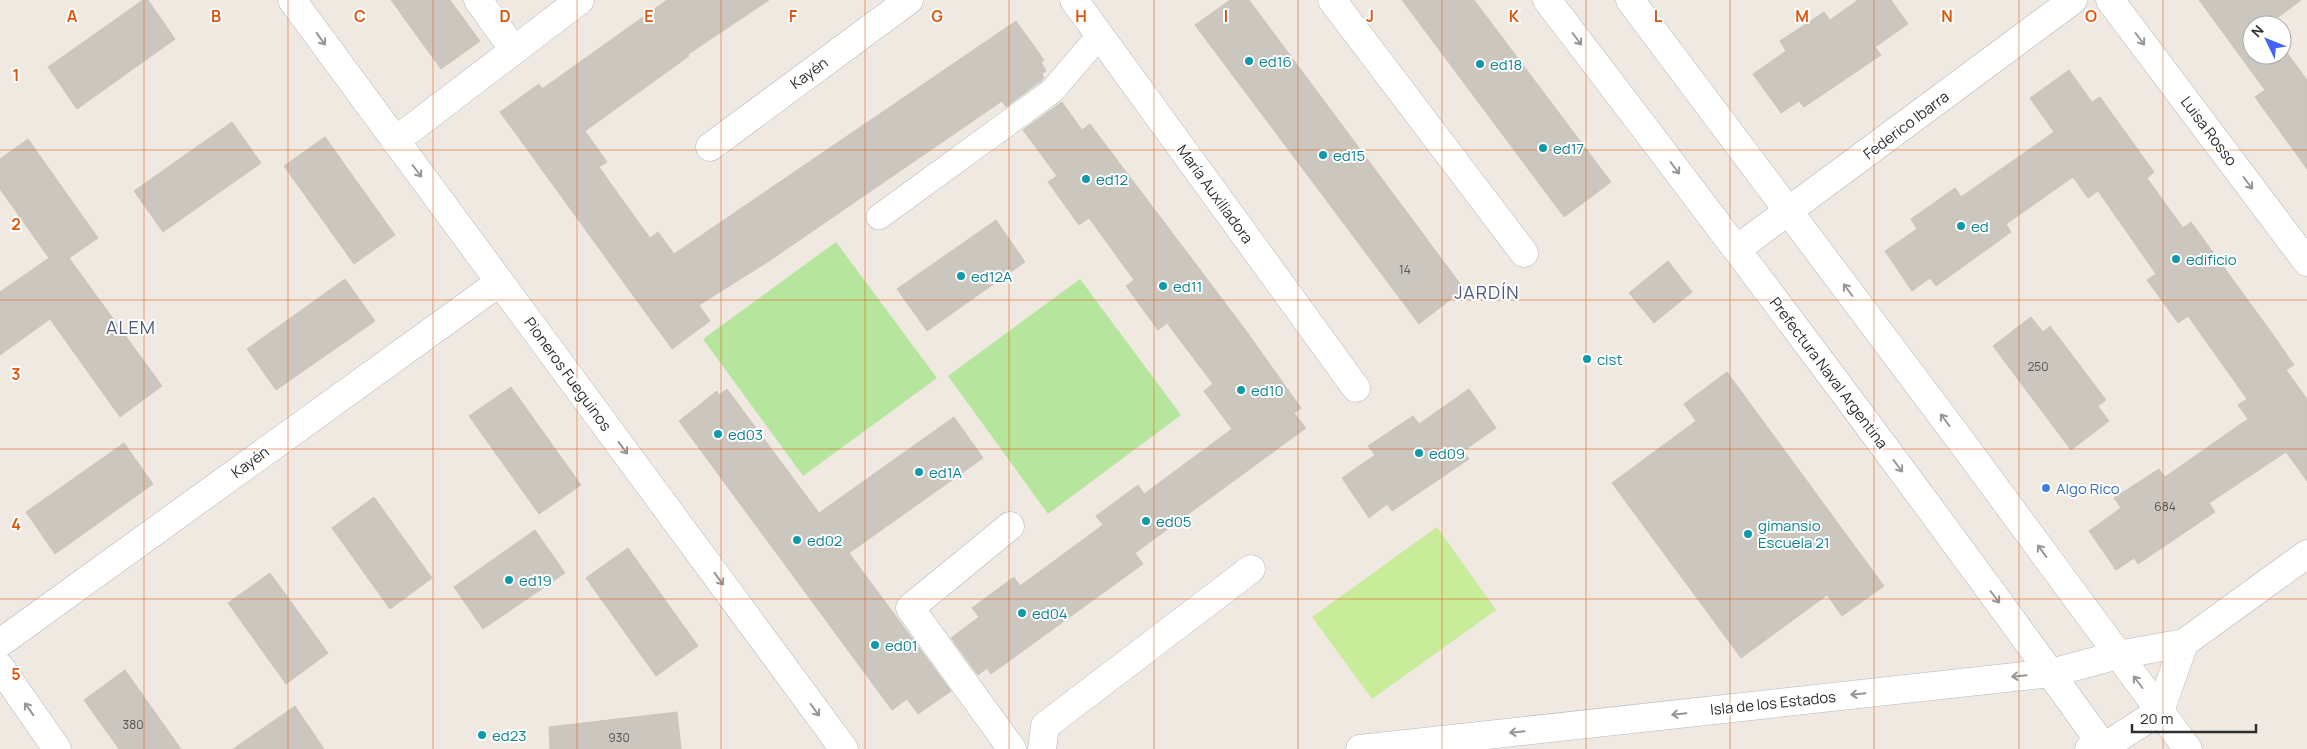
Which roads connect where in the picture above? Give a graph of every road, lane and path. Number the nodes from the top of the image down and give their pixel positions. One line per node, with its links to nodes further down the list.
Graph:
1 (292, 0): 13 (street, Pioneros Fueguinos, one-way to 13)
2 (478, 0): 12 (street)
3 (580, 0): 12 (street)
4 (909, 0): 14 (street, Kayén)
5 (1074, 0): 11 (street, María Auxiliadora)
6 (1332, 0): 18 (street)
7 (1547, 0): 17 (street, Prefectura Naval Argentina, one-way to 17)
8 (1630, 0): 15 (street)
9 (2073, 0): 15 (street, Federico Ibarra)
10 (2110, 0): 19 (street, Luisa Rosso, one-way to 19)
11 (1100, 35): 16 (lane); 21 (street, María Auxiliadora)
12 (514, 50): 13 (street)
13 (395, 141): 20 (street, Pioneros Fueguinos, one-way to 20)
14 (710, 147)
15 (1790, 212): 17 (street, Federico Ibarra); 27 (street, one-way to 15)
16 (879, 217)
17 (1737, 249): 29 (street, Prefectura Naval Argentina, one-way to 29)
18 (1524, 253)
19 (2307, 262)
20 (500, 282): 25 (street, Kayén); 33 (street, Pioneros Fueguinos, one-way to 33)
21 (1356, 388)
22 (1010, 526): 34 (street)
23 (2307, 554): 26 (street, Isla de los Estados)
24 (1251, 569): 35 (street)
25 (0, 642)
26 (2184, 643): 27 (street, Isla de los Estados); 30 (street)
27 (2118, 655): 29 (street, Isla de los Estados); 30 (street, one-way to 27)
28 (0, 668): 32 (street, one-way to 28)
29 (2051, 673): 31 (street, Prefectura Naval Argentina); 36 (street, Isla de los Estados, one-way to 36)
30 (2160, 711): 31 (street); 37 (street)
31 (2099, 748)
32 (57, 749)
33 (844, 749)
34 (1012, 749)
35 (1042, 749)
36 (1360, 749)
37 (2188, 749)

